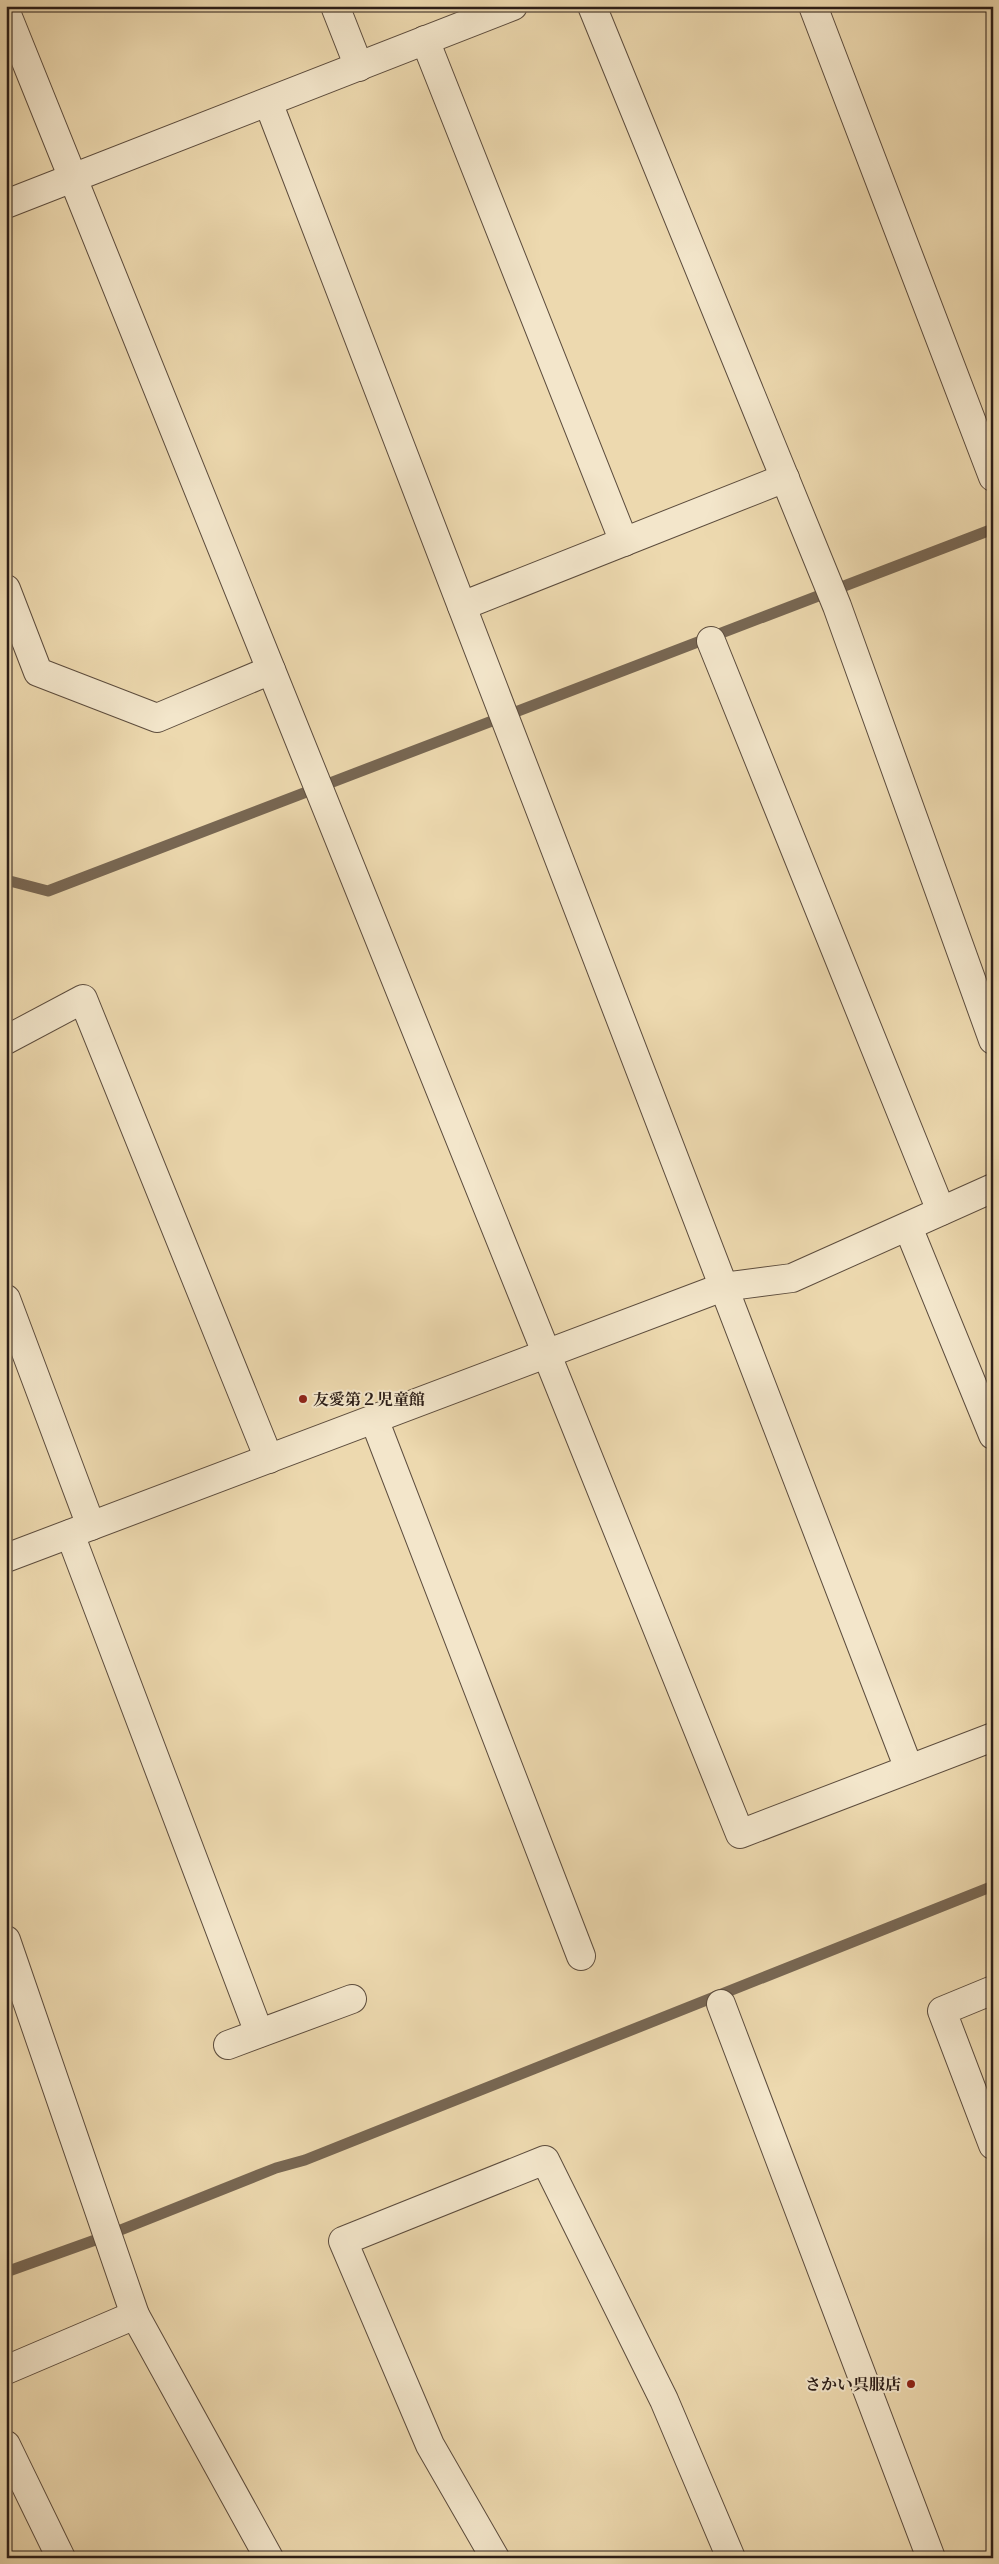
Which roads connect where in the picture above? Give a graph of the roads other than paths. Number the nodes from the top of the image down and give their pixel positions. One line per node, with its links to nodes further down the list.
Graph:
1 (335, 6): 7 (street)
2 (513, 6): 6 (street)
3 (592, 6): 12 (street)
4 (813, 6): 11 (street)
5 (6, 12): 9 (street)
6 (425, 40): 7 (street); 13 (street)
7 (359, 67): 8 (street)
8 (268, 102): 9 (street); 15 (street)
9 (74, 178): 10 (street); 17 (street)
10 (6, 204)
11 (993, 477)
12 (785, 478): 13 (street); 19 (street)
13 (624, 542): 15 (street)
14 (6, 589): 17 (street)
15 (462, 606): 23 (street)
16 (712, 641): 21 (street)
17 (271, 670): 25 (street)
18 (6, 1040): 28 (street)
19 (993, 1040)
20 (993, 1188): 21 (street)
21 (941, 1211): 22 (street)
22 (908, 1227): 23 (street); 27 (street)
23 (723, 1287): 25 (street); 32 (street)
24 (6, 1299): 29 (street)
25 (547, 1355): 26 (street); 32 (street)
26 (374, 1419): 28 (street); 34 (street)
27 (993, 1435)
28 (269, 1458): 29 (street)
29 (81, 1530): 30 (street); 38 (street)
30 (6, 1558)
31 (993, 1737): 32 (street)
32 (910, 1769)
33 (6, 1940): 41 (street)
34 (581, 1956)
35 (993, 1990): 40 (street)
36 (352, 1999): 38 (street)
37 (720, 2004): 48 (street)
38 (259, 2033): 39 (street)
39 (228, 2045)
40 (993, 2145)
41 (135, 2315): 42 (street); 45 (street)
42 (6, 2370)
43 (6, 2445): 44 (street)
44 (61, 2558)
45 (269, 2558)
46 (495, 2558): 47 (street)
47 (731, 2558)
48 (931, 2558)

